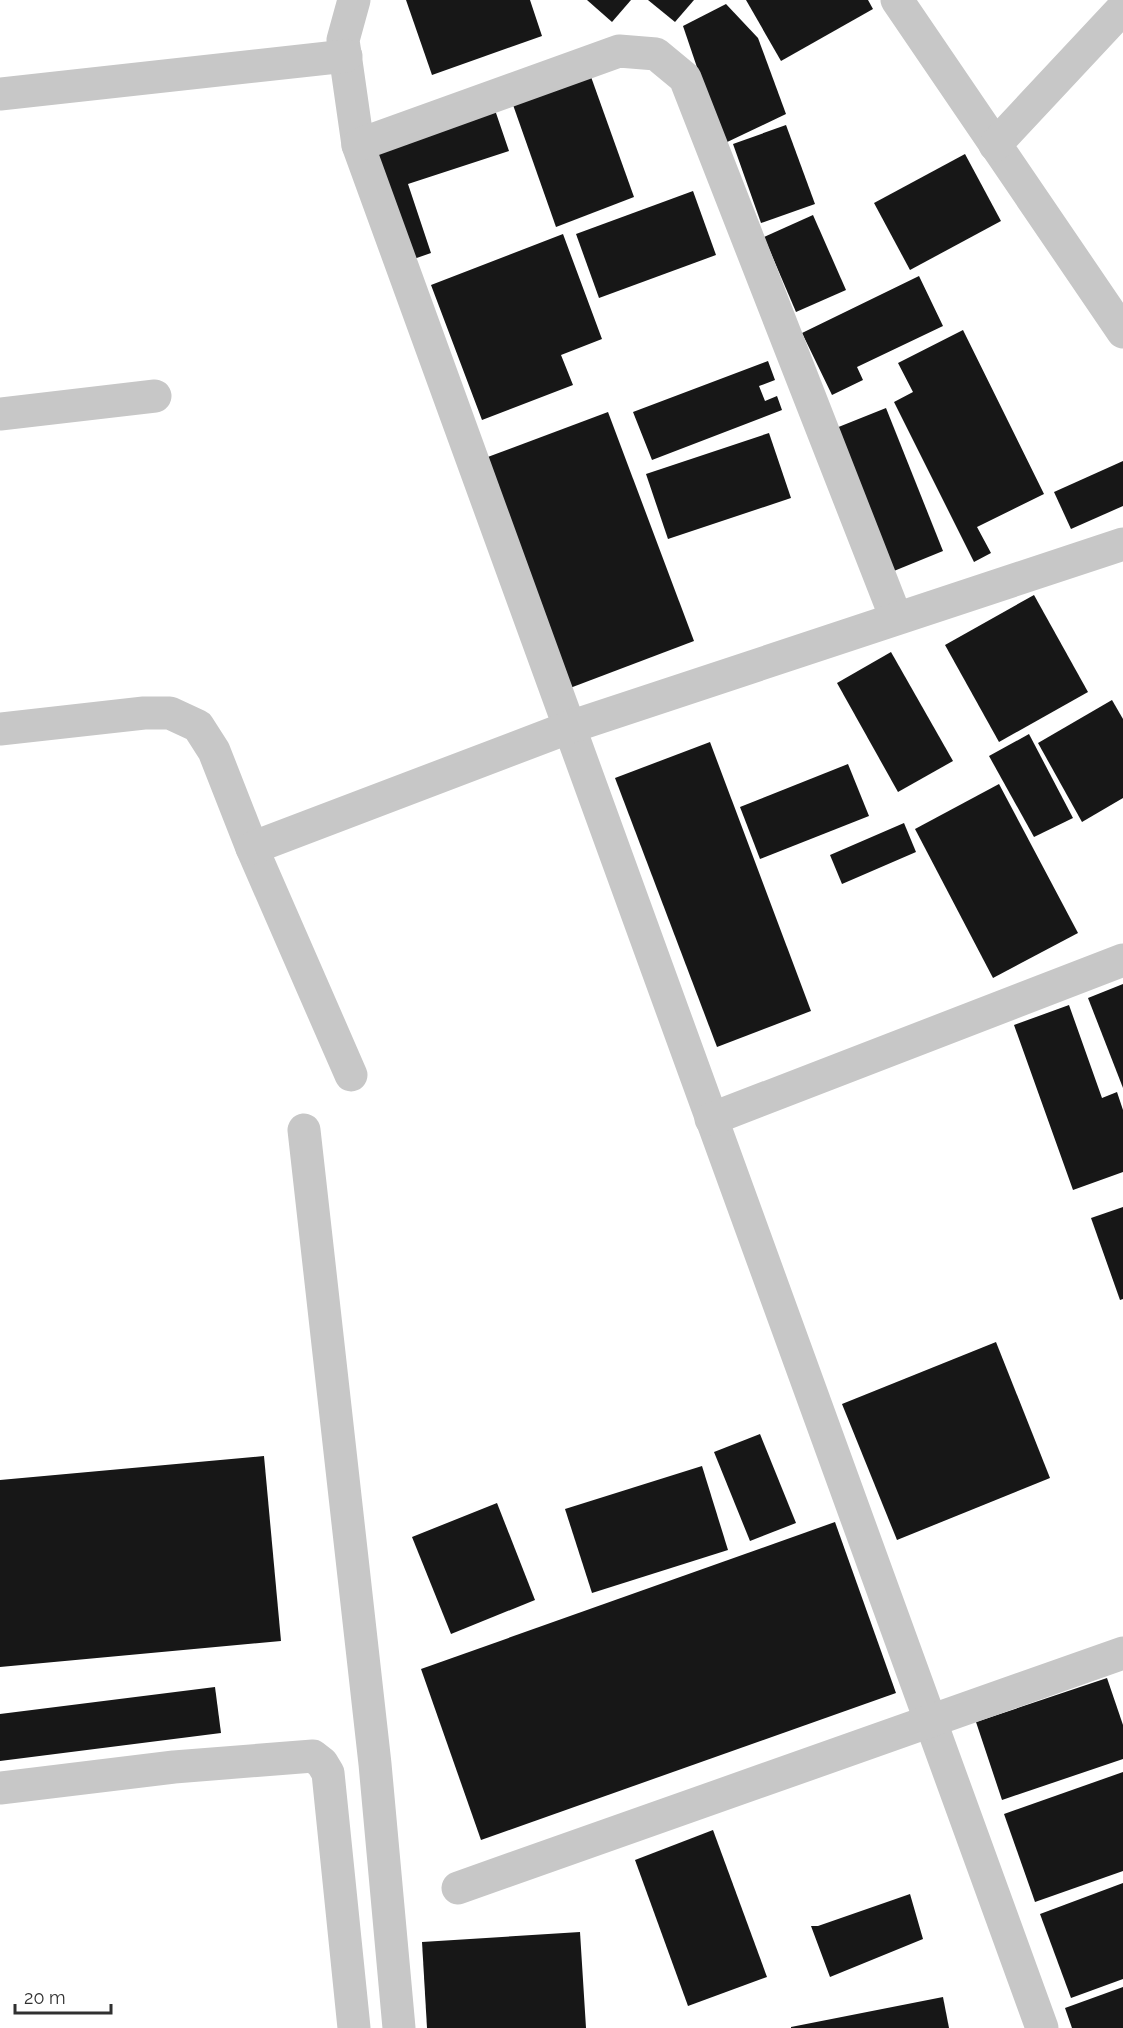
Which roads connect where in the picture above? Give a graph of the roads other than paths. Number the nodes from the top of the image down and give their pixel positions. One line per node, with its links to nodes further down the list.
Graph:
1 (354, 0): 4 (street)
2 (897, 0): 7 (street)
3 (1123, 8): 7 (street)
4 (346, 56): 5 (street); 6 (street)
5 (0, 94)
6 (358, 145): 12 (street); 13 (street)
7 (995, 145): 8 (street)
8 (1123, 332)
9 (155, 396): 10 (street)
10 (0, 414)
11 (1123, 544): 12 (street)
12 (896, 618): 13 (street)
13 (570, 727): 15 (street); 18 (street)
14 (0, 729): 15 (street)
15 (252, 848): 17 (street)
16 (1123, 960): 18 (street)
17 (351, 1075)
18 (711, 1119): 21 (street)
19 (304, 1130): 25 (street)
20 (1123, 1653): 21 (street)
21 (930, 1722): 23 (street); 26 (street)
22 (0, 1788): 24 (street)
23 (458, 1888)
24 (354, 2028)
25 (399, 2028)
26 (1042, 2028)

